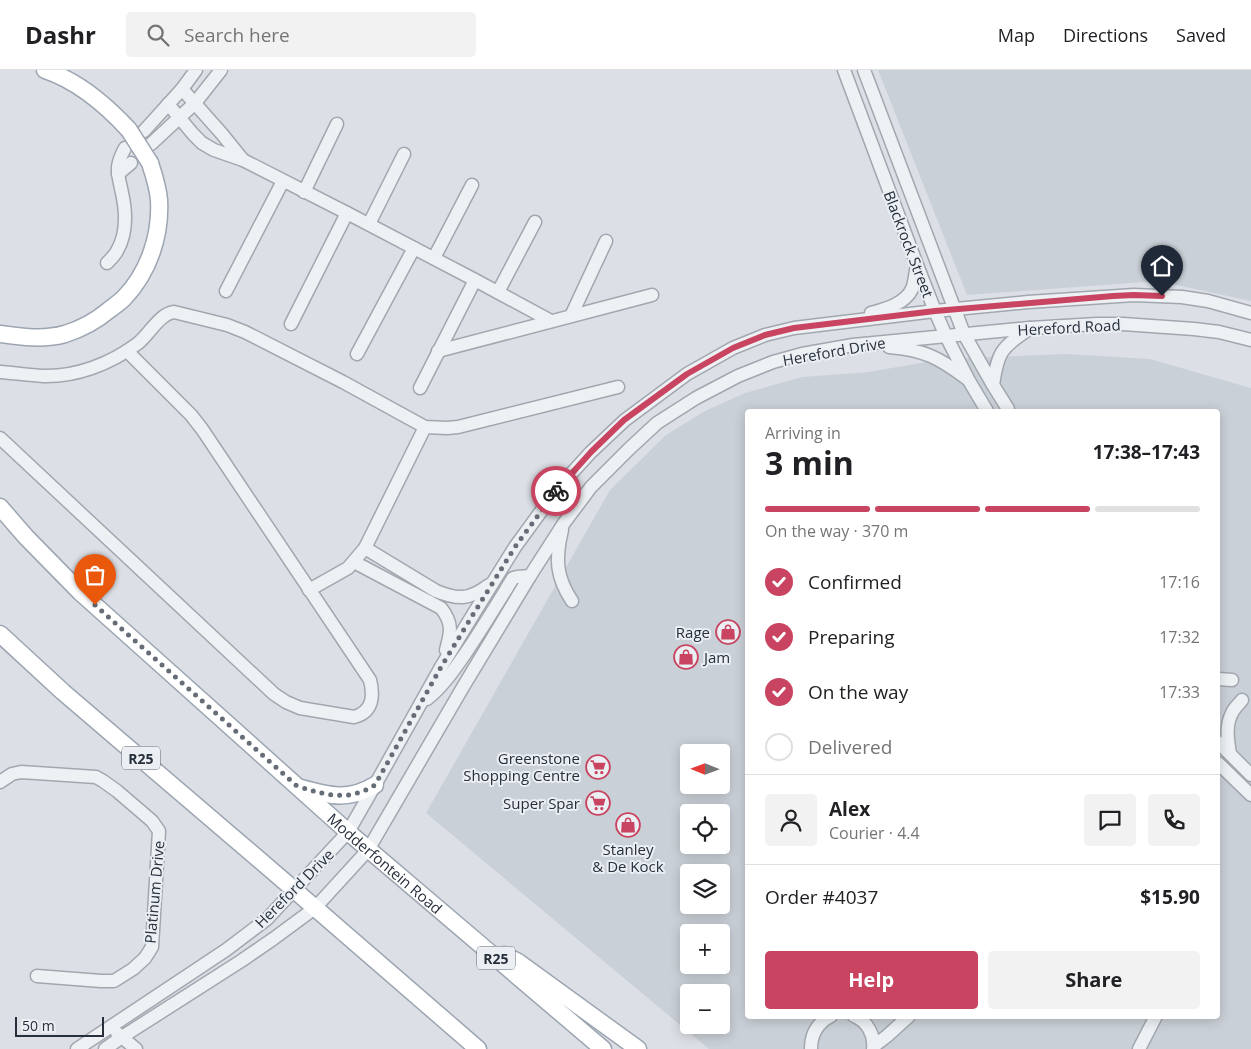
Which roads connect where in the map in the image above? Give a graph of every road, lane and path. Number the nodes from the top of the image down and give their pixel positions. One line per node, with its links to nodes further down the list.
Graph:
1 (46, 70): 11 (main road)
2 (196, 70): 6 (street)
3 (222, 70): 7 (street)
4 (844, 70): 28 (street, Blackrock Street)
5 (864, 70): 33 (street, Blackrock Street)
6 (182, 89): 7 (street); 8 (street)
7 (195, 103): 9 (street); 15 (street)
8 (168, 104): 9 (street); 11 (street)
9 (179, 118): 12 (street); 15 (street)
10 (338, 124): 20 (street)
11 (136, 130): 41 (main road, bridge)
12 (151, 144)
13 (126, 148): 17 (street)
14 (404, 154): 23 (street)
15 (243, 160): 18 (street)
16 (132, 163): 17 (street)
17 (118, 174): 27 (street)
18 (283, 181): 20 (street); 30 (street)
19 (472, 184): 26 (street)
20 (304, 192): 21 (street)
21 (347, 213): 23 (street); 38 (street)
22 (535, 222): 31 (street)
23 (369, 224): 25 (street)
24 (606, 241): 36 (street)
25 (414, 248): 26 (street); 48 (street)
26 (434, 258): 29 (street)
27 (107, 263)
28 (917, 265): 34 (street, Blackrock Street); 39 (street)
29 (475, 280): 31 (street); 47 (street)
30 (226, 291)
31 (498, 292): 37 (street)
32 (652, 295): 36 (street)
33 (954, 309): 34 (street, Hereford Drive); 35 (street, Hereford Drive); 42 (street, Blackrock Street)
34 (935, 311): 39 (street, Hereford Drive); 43 (street, Blackrock Street)
35 (1251, 313)
36 (571, 316): 37 (street)
37 (551, 321): 47 (street)
38 (291, 324)
39 (822, 325): 63 (street, Hereford Drive)
40 (1030, 328): 42 (street, Hereford Road); 44 (street, Hereford Road); 51 (street)
41 (0, 334)
42 (964, 334): 43 (street, Hereford Road); 51 (street, Blackrock Street)
43 (946, 336): 45 (street, Hereford Drive); 50 (street, Blackrock Street)
44 (1251, 340)
45 (853, 345): 50 (street); 59 (street, Hereford Drive)
46 (127, 351): 49 (street); 56 (street); 64 (street)
47 (438, 351): 53 (street)
48 (357, 354)
49 (0, 372)
50 (968, 379): 54 (street, Blackrock Street)
51 (993, 385): 55 (street, Blackrock Street)
52 (618, 387): 56 (street)
53 (420, 388)
54 (986, 409)
55 (1008, 409)
56 (425, 427): 60 (street)
57 (0, 438): 64 (street)
58 (0, 506): 78 (main road, Modderfontein Road / R25)
59 (564, 523): 62 (street, Hereford Drive); 65 (street)
60 (365, 548): 61 (street); 63 (street)
61 (354, 562): 64 (street); 67 (street)
62 (530, 576): 71 (street); 81 (street, Hereford Drive)
63 (494, 581): 67 (street, Hereford Drive)
64 (309, 590)
65 (572, 601)
66 (0, 634): 82 (main road, R25)
67 (441, 667): 71 (street, Hereford Drive)
68 (1220, 679): 69 (street)
69 (1232, 680)
70 (1242, 700): 73 (street)
71 (420, 705): 77 (street, Hereford Drive)
72 (1220, 744): 73 (street)
73 (1230, 754): 75 (street)
74 (1220, 765): 79 (street)
75 (1251, 776)
76 (0, 782): 85 (street, Platinum Drive)
77 (375, 785): 78 (main road); 80 (street, Hereford Drive)
78 (297, 786): 80 (main road, Modderfontein Road / R25)
79 (1251, 796)
80 (348, 832): 81 (main road, Modderfontein Road / R25); 82 (street, Hereford Drive)
81 (368, 850): 83 (street, Hereford Drive); 84 (main road, Modderfontein Road / R25)
82 (295, 890): 83 (main road, R25); 90 (street, Hereford Drive)
83 (315, 908): 91 (street, Hereford Drive); 96 (main road, R25)
84 (472, 937): 97 (main road, Modderfontein Road / R25); 98 (main road)
85 (38, 976)
86 (826, 1019): 99 (street)
87 (864, 1019): 92 (street)
88 (906, 1019): 92 (street)
89 (1154, 1019): 100 (street)
90 (110, 1027): 91 (street); 93 (street, Hereford Drive)
91 (122, 1037): 94 (street, Hereford Drive); 95 (street)
92 (874, 1048)
93 (77, 1049)
94 (105, 1049)
95 (136, 1049)
96 (478, 1049)
97 (603, 1049)
98 (638, 1049)
99 (811, 1049)
100 (1139, 1049)

